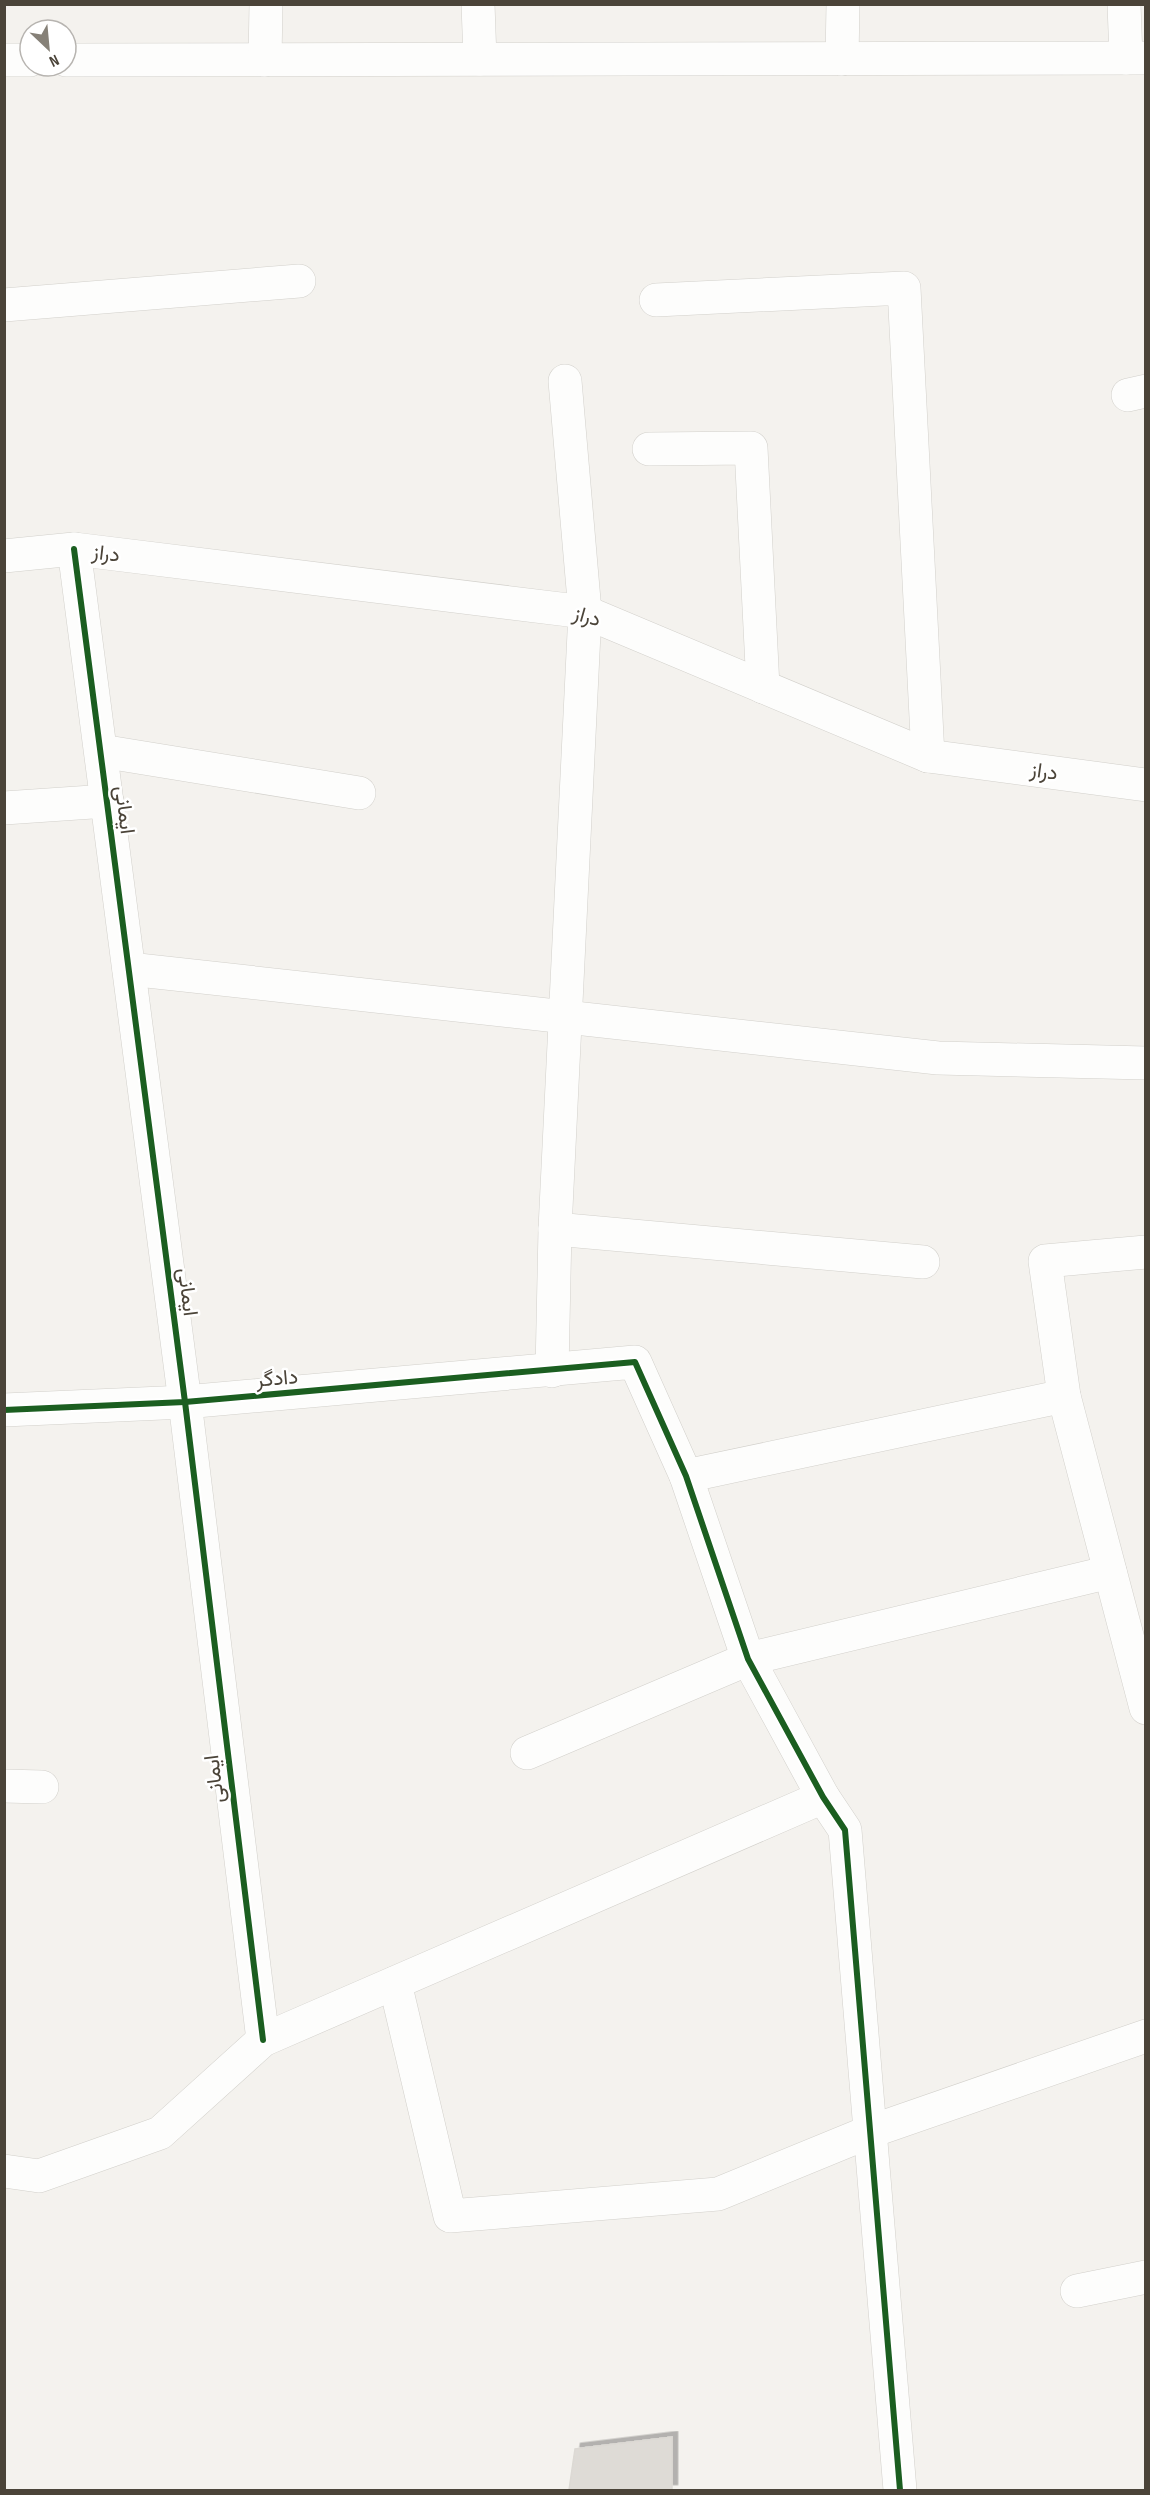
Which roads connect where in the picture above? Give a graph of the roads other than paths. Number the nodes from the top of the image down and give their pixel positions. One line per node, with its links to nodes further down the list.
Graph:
1 (266, 4): 9 (street)
2 (478, 4): 6 (street)
3 (843, 4): 7 (street)
4 (1125, 4): 5 (street)
5 (1136, 58): 7 (street)
6 (480, 59): 7 (street); 9 (street)
7 (842, 59)
8 (78, 60): 9 (street)
9 (265, 60)
10 (299, 281): 12 (street)
11 (656, 300): 20 (street)
12 (4, 305)
13 (565, 381): 17 (street)
14 (648, 449): 18 (street)
15 (74, 549): 16 (street, دراز); 17 (street, دراز); 19 (street, ایمانی)
16 (4, 556)
17 (585, 612): 18 (street, دراز); 26 (street)
18 (763, 687): 20 (street, دراز)
19 (101, 750): 22 (street); 23 (street, ایمانی)
20 (928, 756): 21 (street, دراز)
21 (1146, 785)
22 (359, 793)
23 (107, 801): 24 (street); 25 (street, ایمانی)
24 (4, 808)
25 (129, 969): 26 (street); 33 (street, ایمانی)
26 (566, 1016): 27 (street); 28 (street)
27 (1146, 1063)
28 (555, 1229): 30 (street); 31 (street)
29 (1146, 1252): 32 (street)
30 (923, 1262)
31 (552, 1371): 33 (street, دادگر); 35 (street, دادگر)
32 (1064, 1396): 35 (street); 36 (street)
33 (185, 1402): 34 (street, دادگر); 45 (street, ایمانی)
34 (4, 1410)
35 (686, 1476): 37 (street)
36 (1110, 1572): 37 (street); 38 (street)
37 (748, 1659): 39 (street); 42 (street)
38 (1146, 1708)
39 (527, 1753)
40 (4, 1786): 41 (street)
41 (42, 1787)
42 (823, 1797): 43 (street); 46 (street)
43 (395, 1983): 45 (street); 46 (street)
44 (1146, 2036): 46 (street)
45 (263, 2040): 47 (street)
46 (869, 2132): 50 (street)
47 (4, 2171)
48 (1146, 2277): 49 (street)
49 (1077, 2291)
50 (900, 2490)

